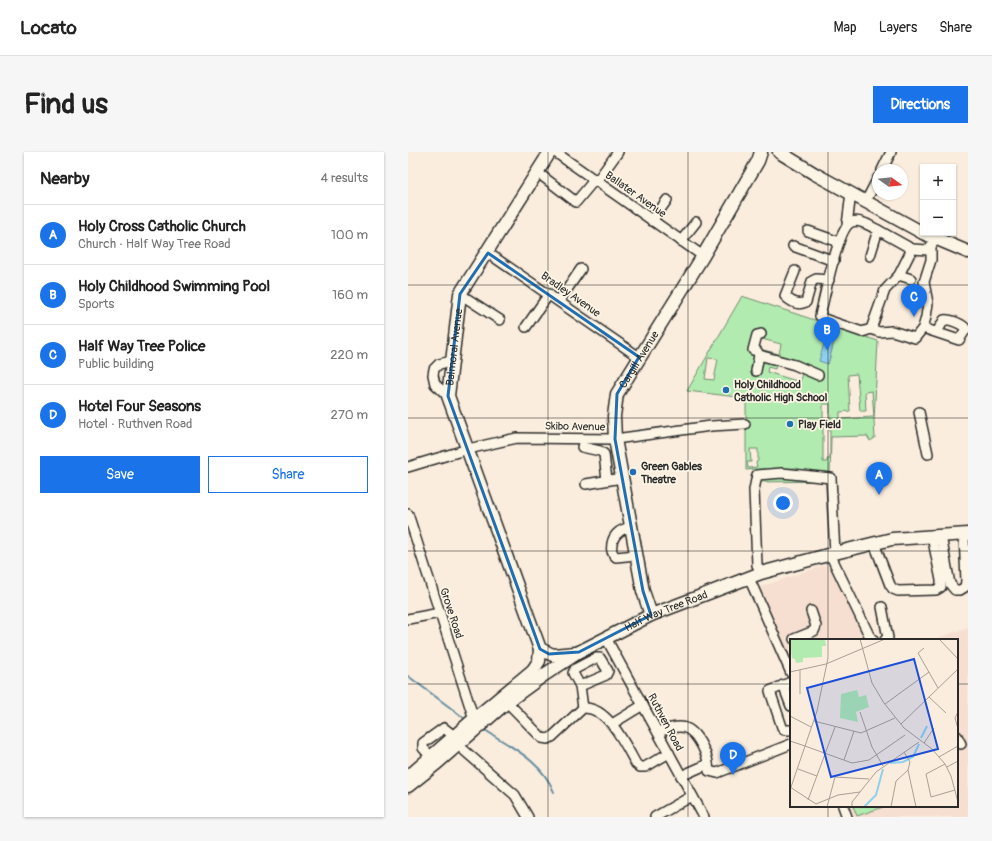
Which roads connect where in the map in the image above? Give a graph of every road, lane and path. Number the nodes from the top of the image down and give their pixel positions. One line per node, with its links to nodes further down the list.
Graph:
1 (550, 152): 8 (main road, Balmoral Avenue)
2 (555, 152): 9 (street, Ballater Avenue)
3 (618, 152): 9 (street)
4 (761, 152): 28 (main road, Cargill Avenue)
5 (891, 152): 7 (street)
6 (786, 154): 11 (main road)
7 (885, 164)
8 (538, 172): 9 (street); 27 (main road, Balmoral Avenue)
9 (594, 183): 14 (street, Ballater Avenue)
10 (872, 190): 13 (street)
11 (851, 193): 13 (main road); 16 (street)
12 (667, 200): 14 (street)
13 (866, 201): 19 (main road)
14 (652, 220): 21 (street, Ballater Avenue)
15 (696, 222): 21 (street)
16 (847, 225): 17 (street); 22 (street)
17 (878, 230): 25 (street); 29 (street)
18 (808, 231): 22 (street)
19 (920, 231)
20 (926, 236): 23 (main road)
21 (681, 241): 28 (street, Ballater Avenue)
22 (839, 242): 30 (street)
23 (933, 243): 25 (street); 26 (main road); 41 (street)
24 (793, 246): 30 (street)
25 (912, 249): 33 (street)
26 (968, 252)
27 (488, 253): 36 (main road, Balmoral Avenue); 37 (street, Bradley Avenue)
28 (703, 256): 46 (main road, Cargill Avenue)
29 (870, 256)
30 (834, 261): 35 (street)
31 (581, 270): 38 (street)
32 (794, 271): 35 (street)
33 (899, 275): 34 (street); 42 (street)
34 (911, 279)
35 (829, 280): 42 (street)
36 (460, 294): 39 (street); 47 (main road, Balmoral Avenue)
37 (549, 294): 38 (street, Bradley Avenue); 40 (street)
38 (559, 301): 46 (street, Bradley Avenue)
39 (500, 320)
40 (526, 328)
41 (923, 328): 42 (street); 43 (street)
42 (871, 329)
43 (938, 332)
44 (761, 334): 45 (street)
45 (759, 355): 48 (street); 49 (street)
46 (639, 357): 53 (main road, Cargill Avenue)
47 (452, 362): 50 (main road, Balmoral Avenue); 50 (street)
48 (756, 371)
49 (818, 375)
50 (448, 396): 55 (main road, Balmoral Avenue)
51 (919, 412): 56 (street)
52 (745, 424): 53 (street, Skibo Avenue)
53 (615, 439): 55 (street, Skibo Avenue); 58 (main road, Cargill Avenue)
54 (582, 447): 59 (street)
55 (468, 449): 57 (street, Skibo Avenue); 80 (main road, Balmoral Avenue)
56 (928, 454)
57 (408, 467)
58 (622, 478): 59 (street); 62 (main road, Cargill Avenue)
59 (608, 480): 60 (street)
60 (586, 484)
61 (408, 514): 72 (street, Grove Road)
62 (632, 527): 67 (main road, Cargill Avenue); 67 (street)
63 (966, 534): 64 (main road, Half Way Tree Road); 64 (street)
64 (937, 536): 65 (main road, Half Way Tree Road); 65 (street)
65 (874, 543): 66 (main road, Half Way Tree Road)
66 (832, 554): 68 (main road, Half Way Tree Road); 68 (street); 78 (street)
67 (636, 555): 73 (main road, Cargill Avenue)
68 (761, 573): 69 (main road, Half Way Tree Road)
69 (750, 578): 73 (main road, Half Way Tree Road); 76 (street)
70 (882, 607): 79 (street)
71 (810, 611): 77 (street)
72 (440, 613): 74 (street); 89 (street, Grove Road)
73 (651, 615): 75 (main road, Half Way Tree Road)
74 (408, 619)
75 (606, 638): 81 (main road, Half Way Tree Road); 87 (street, Ruthven Road)
76 (776, 638): 77 (street); 82 (street)
77 (795, 639)
78 (872, 639)
79 (886, 639)
80 (540, 649): 81 (main road); 89 (main road, Half Way Tree Road)
81 (579, 652): 86 (main road, Half Way Tree Road)
82 (790, 671)
83 (787, 683): 85 (street); 91 (street)
84 (580, 686): 88 (street)
85 (790, 700)
86 (507, 702): 88 (street); 93 (main road, Half Way Tree Road)
87 (643, 705): 90 (street); 92 (street, Ruthven Road)
88 (583, 708): 90 (street)
89 (474, 719): 93 (main road, Half Way Tree Road)
90 (612, 724): 95 (street)
91 (790, 730)
92 (658, 732): 95 (street, Ruthven Road); 96 (street)
93 (456, 741): 98 (main road, Half Way Tree Road); 99 (main road, Half Way Tree Road); 102 (street)
94 (790, 744): 96 (street)
95 (669, 753): 97 (street, Ruthven Road)
96 (708, 764): 97 (street)
97 (681, 776): 100 (street, Ruthven Road)
98 (408, 777)
99 (408, 786)
100 (692, 796): 103 (street); 104 (street, Ruthven Road)
101 (843, 807): 105 (street)
102 (528, 817)
103 (655, 817)
104 (704, 817)
105 (847, 817)

